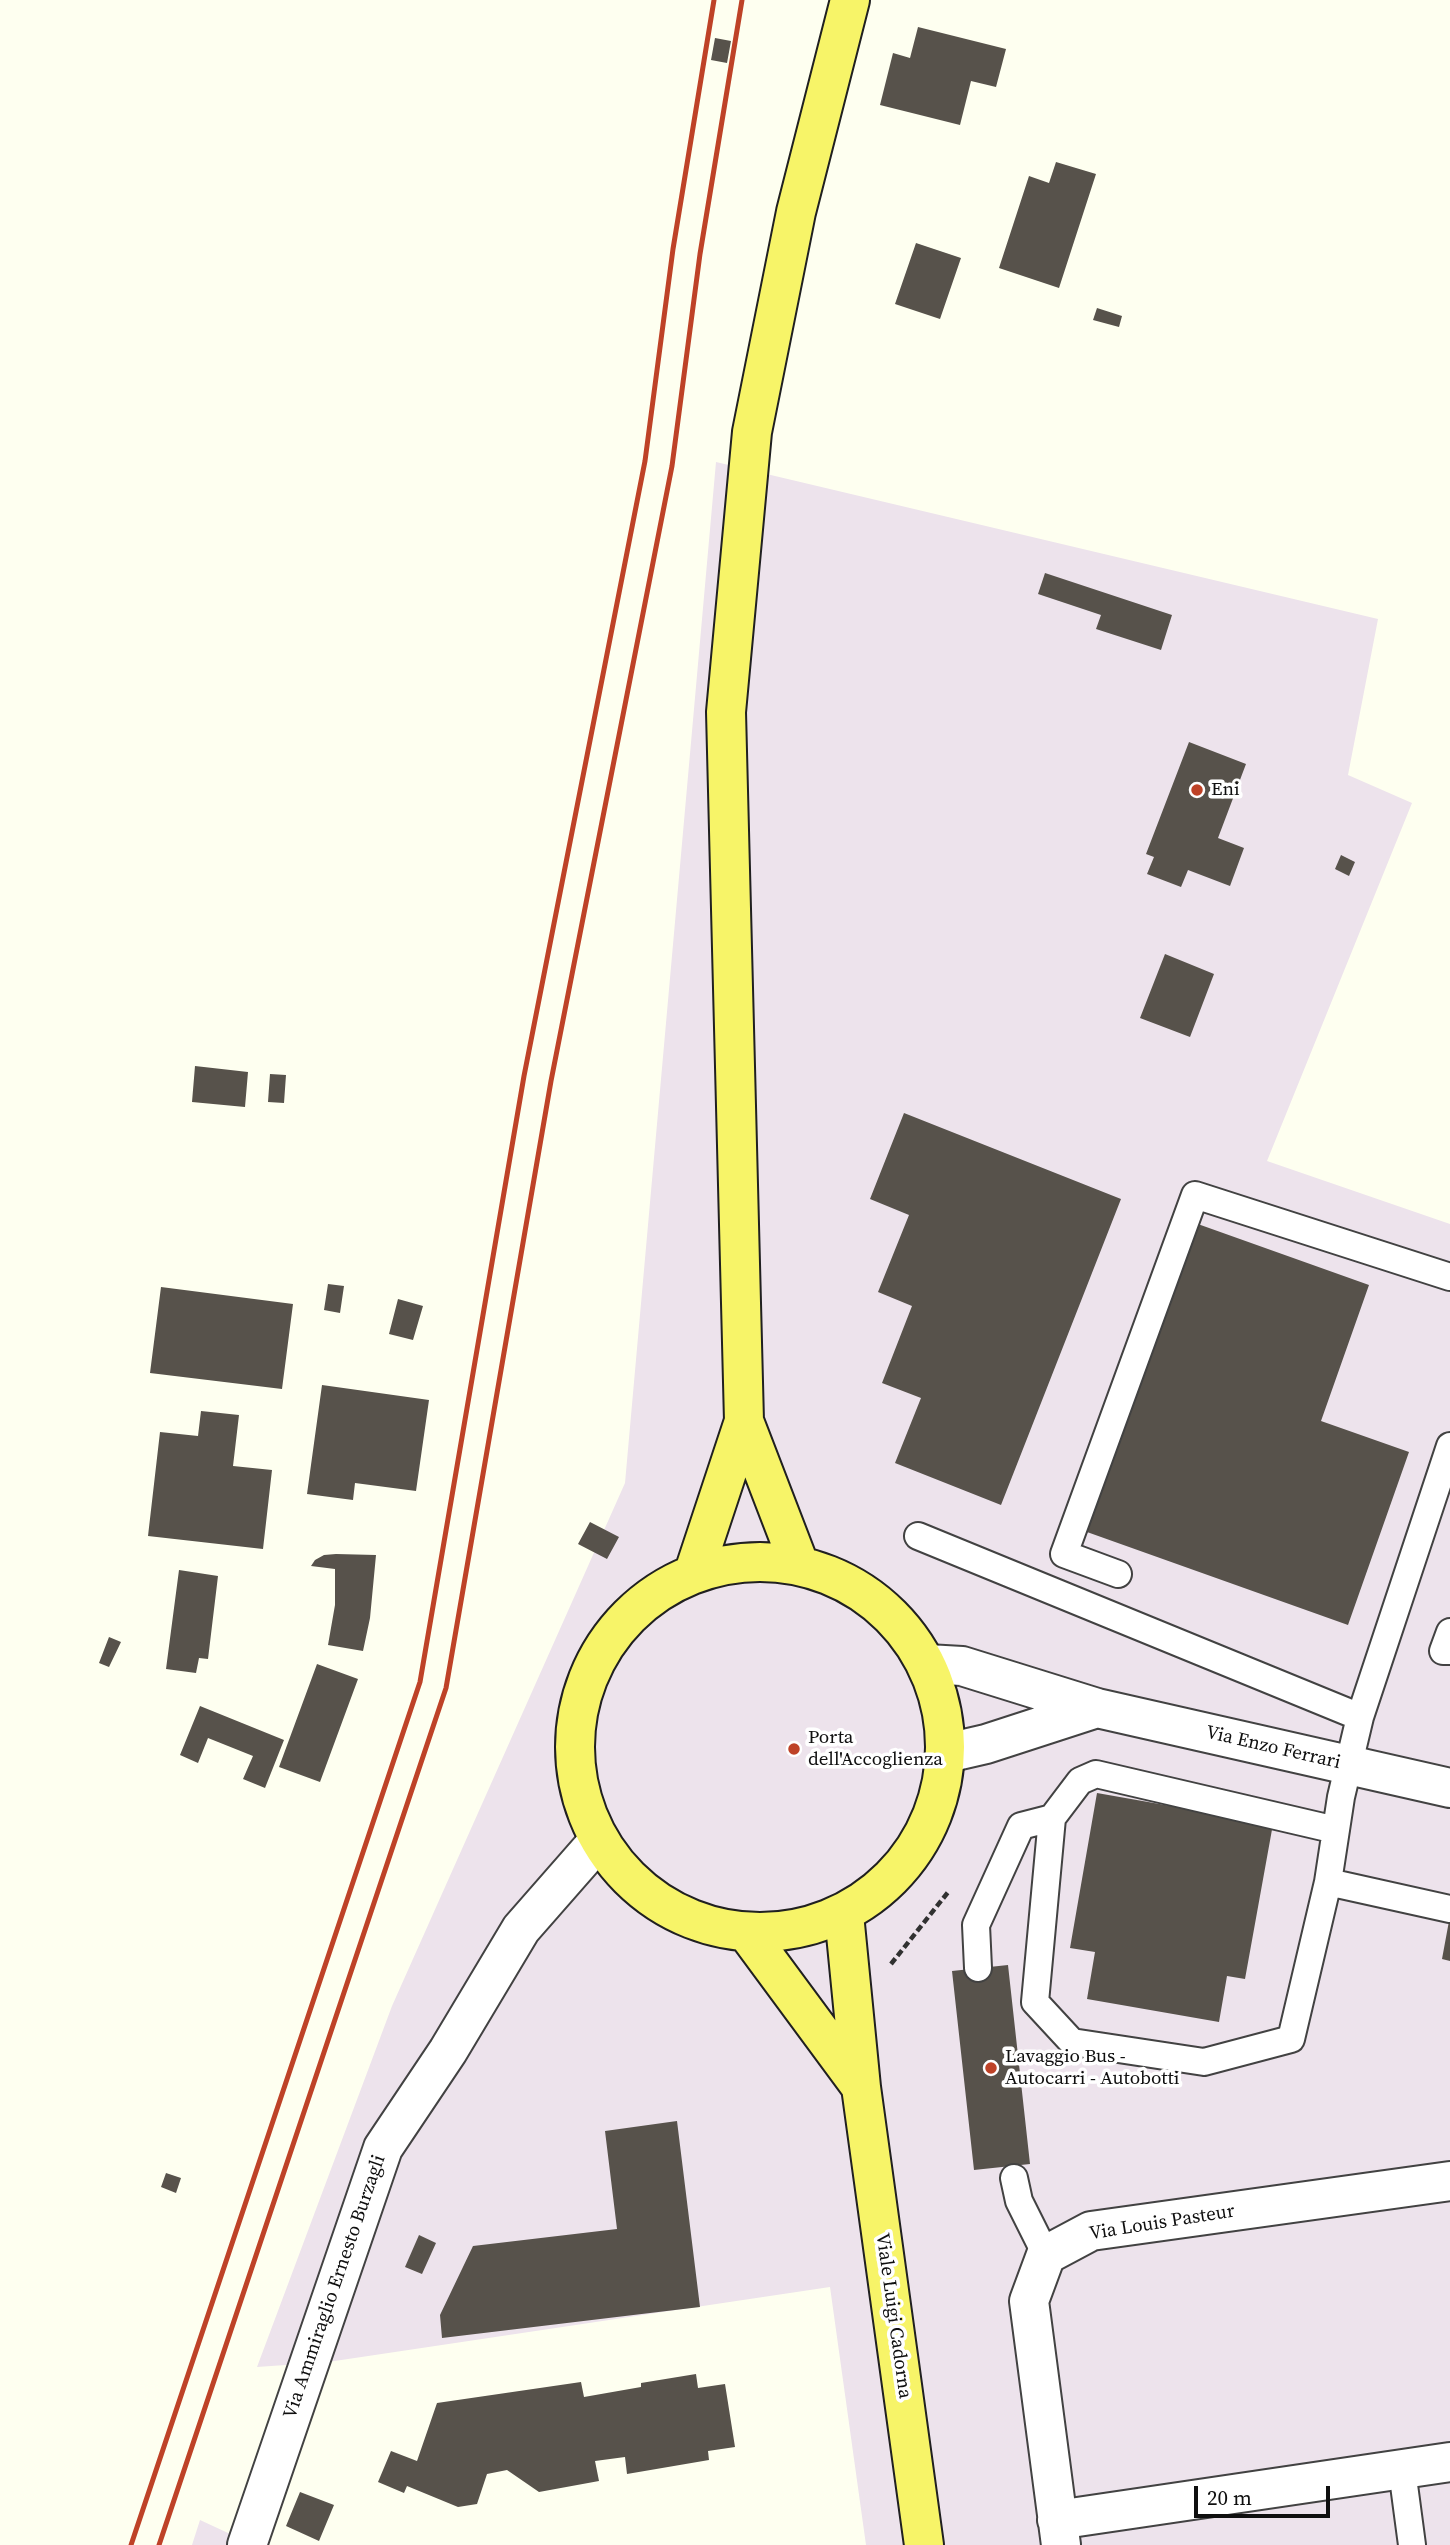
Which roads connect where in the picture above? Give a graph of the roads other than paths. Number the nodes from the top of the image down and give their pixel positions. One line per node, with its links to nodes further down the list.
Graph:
1 (850, 0): 3 (main road)
2 (1450, 1277): 8 (lane)
3 (744, 1421): 6 (main road); 7 (main road)
4 (1450, 1446): 13 (lane)
5 (918, 1536): 13 (lane)
6 (799, 1564): 7 (main road); 11 (main road)
7 (694, 1572): 19 (main road)
8 (1118, 1574)
9 (1450, 1632): 10 (lane)
10 (1450, 1651)
11 (927, 1664): 12 (street, Via Enzo Ferrari); 14 (main road)
12 (1097, 1708): 14 (street); 15 (street, Via Enzo Ferrari)
13 (1360, 1717): 15 (lane)
14 (947, 1753): 22 (main road)
15 (1349, 1765): 16 (street, Via Enzo Ferrari); 18 (lane)
16 (1450, 1788)
17 (1052, 1818): 18 (lane); 20 (lane); 24 (lane)
18 (1336, 1830): 20 (lane)
19 (598, 1840): 23 (main road); 32 (street, Via Ammiraglio Ernesto Burzagli)
20 (1328, 1882): 21 (lane)
21 (1450, 1909)
22 (844, 1914): 23 (main road); 25 (main road, Viale Luigi Cadorna)
23 (748, 1934): 25 (main road, Viale Luigi Cadorna)
24 (978, 1968)
25 (861, 2087): 33 (main road, Viale Luigi Cadorna)
26 (1014, 2178): 28 (lane)
27 (1450, 2181): 28 (street, Via Louis Pasteur)
28 (1046, 2255): 31 (street)
29 (1450, 2462): 30 (street)
30 (1402, 2470): 31 (street); 34 (lane)
31 (1059, 2532)
32 (247, 2545)
33 (924, 2545)
34 (1412, 2545)

